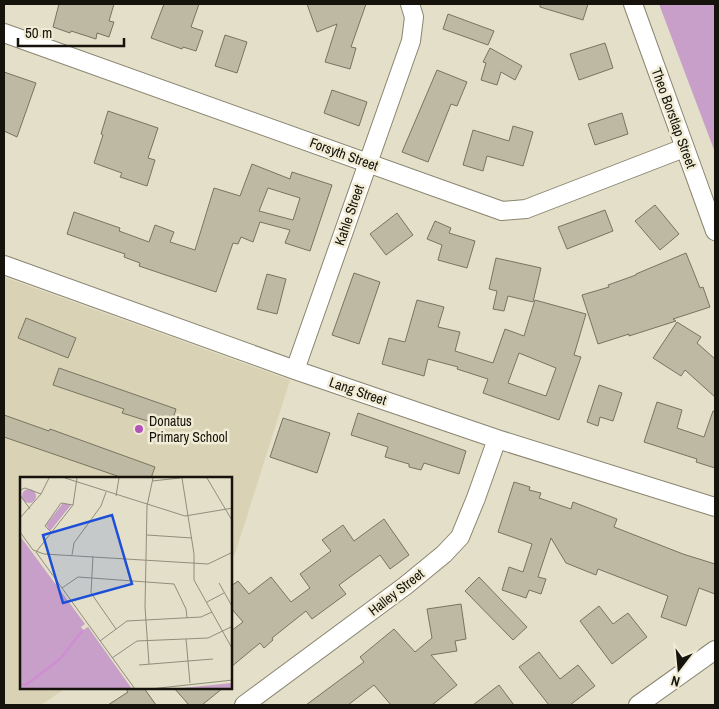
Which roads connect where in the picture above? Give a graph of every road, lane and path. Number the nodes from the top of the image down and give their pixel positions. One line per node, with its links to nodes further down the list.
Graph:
1 (410, 4): 5 (street, Kahle Street)
2 (633, 4): 4 (street, Theo Borstlap Street)
3 (4, 33): 5 (street, Forsyth Street)
4 (684, 148): 5 (street, Forsyth Street); 6 (street, Theo Borstlap Street)
5 (368, 163): 8 (street, Kahle Street)
6 (715, 231)
7 (4, 265): 8 (street, Lang Street)
8 (295, 370): 9 (street, Lang Street)
9 (497, 439): 10 (street, Lang Street); 12 (street, Halley Street)
10 (715, 507)
11 (715, 650): 13 (street)
12 (244, 705)
13 (638, 705)

